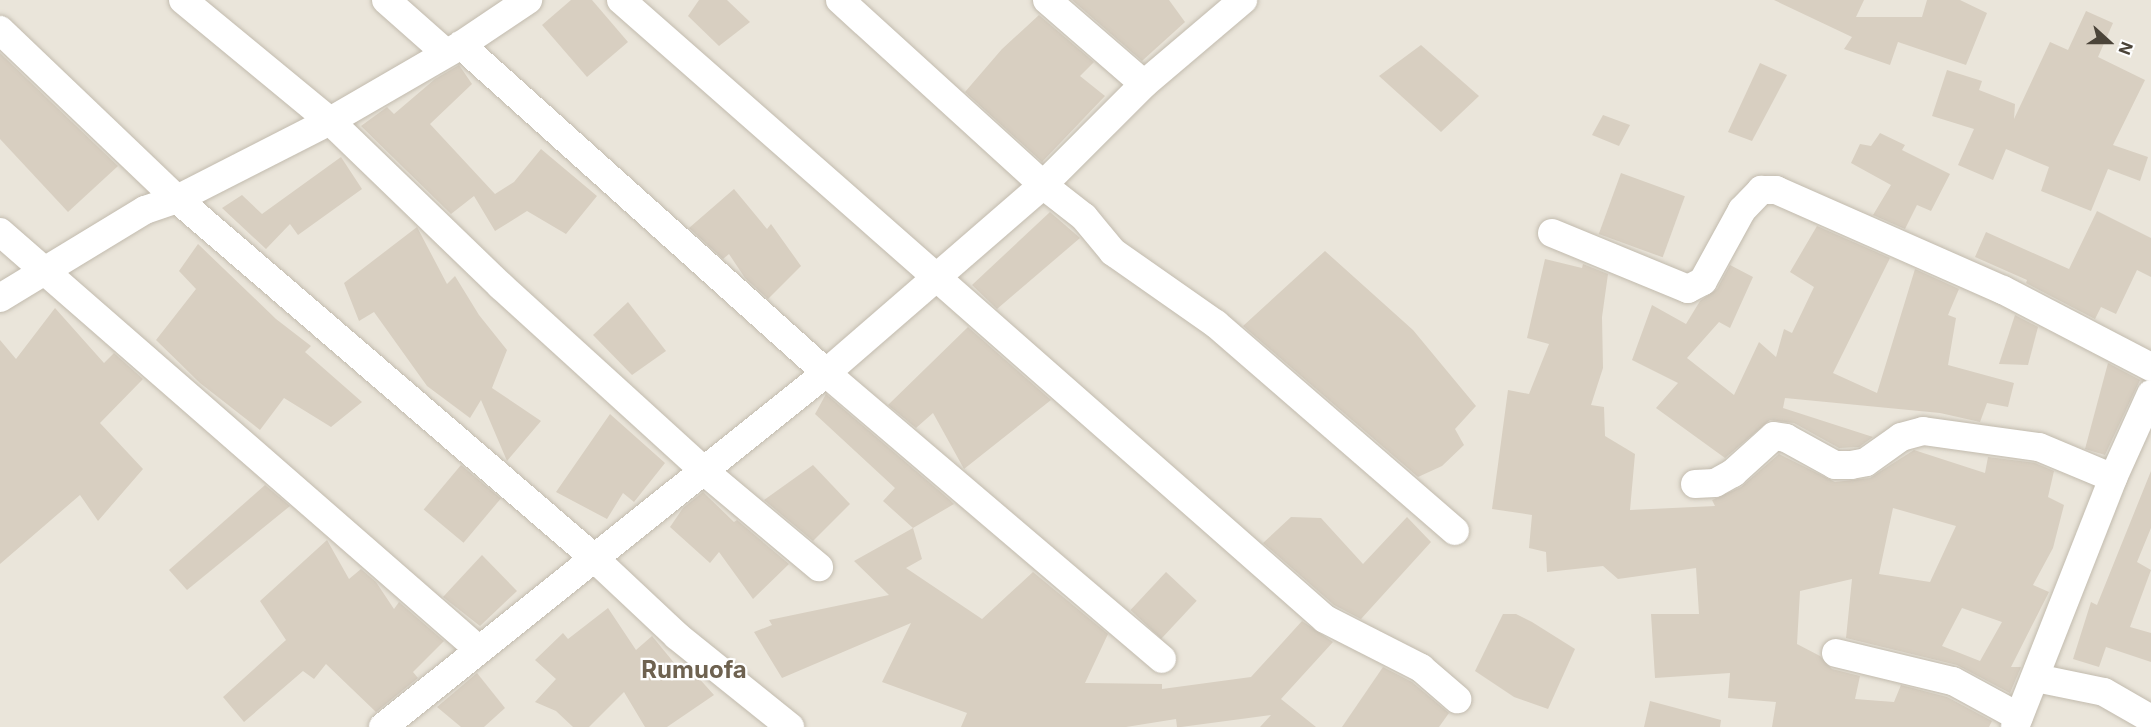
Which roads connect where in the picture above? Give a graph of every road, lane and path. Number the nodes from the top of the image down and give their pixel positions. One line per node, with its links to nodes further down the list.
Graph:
1 (183, 0): 11 (street)
2 (386, 0): 9 (street)
3 (528, 0): 9 (street)
4 (621, 0): 17 (street)
5 (840, 0): 12 (street)
6 (1047, 0): 10 (street)
7 (1243, 0): 10 (street)
8 (0, 30): 13 (street)
9 (453, 49): 11 (street); 20 (street)
10 (1144, 84): 12 (street)
11 (330, 121): 13 (street); 22 (street)
12 (1043, 185): 17 (street); 25 (street)
13 (177, 199): 16 (street); 26 (street)
14 (0, 231): 16 (street)
15 (1552, 233): 19 (street)
16 (44, 270): 18 (street); 28 (street)
17 (936, 274): 20 (street); 32 (street)
18 (0, 298)
19 (2151, 367)
20 (826, 373): 22 (street); 30 (street)
21 (2151, 394): 23 (street)
22 (704, 471): 26 (street); 27 (street)
23 (2113, 478): 24 (street); 31 (street)
24 (1695, 484)
25 (1455, 531)
26 (592, 557): 28 (street); 36 (street)
27 (819, 567)
28 (478, 649): 35 (street)
29 (1836, 653): 34 (street)
30 (1162, 659)
31 (2036, 678): 33 (street); 34 (street)
32 (1457, 699)
33 (2151, 719)
34 (2017, 722)
35 (383, 727)
36 (790, 727)

